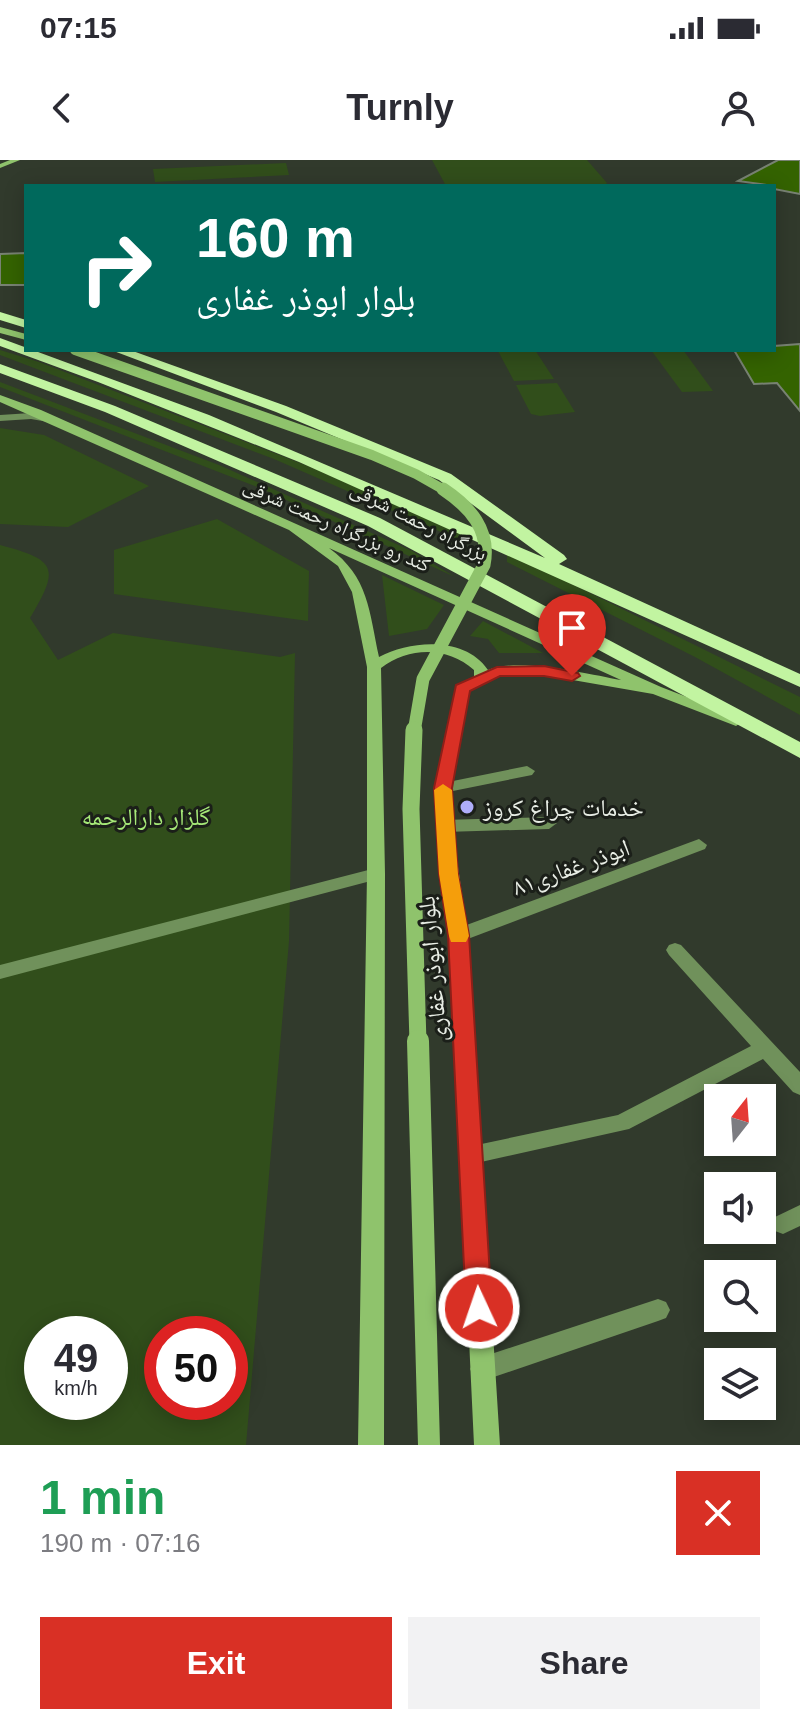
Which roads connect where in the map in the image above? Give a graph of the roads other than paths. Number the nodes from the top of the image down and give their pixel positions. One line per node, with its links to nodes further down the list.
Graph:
1 (17, 160): 2 (main road)
2 (0, 166)
3 (0, 316): 4 (highway)
4 (24, 323)
5 (0, 330): 6 (main road)
6 (24, 336)
7 (0, 342): 8 (highway, بزرگراه رحمت شرقی)
8 (24, 351)
9 (27, 352): 17 (highway, بزرگراه رحمت شرقی)
10 (81, 352): 39 (main road, bridge)
11 (124, 352): 17 (highway)
12 (0, 368): 22 (highway, بزرگراه رحمت شرقی)
13 (0, 398): 15 (main road, کند رو بزرگراه رحمت شرقی)
14 (0, 418): 15 (street)
15 (57, 421): 16 (main road, کند رو بزرگراه رحمت شرقی)
16 (294, 528): 18 (main road, بلوار ابوذر غفاری); 21 (main road, کند رو بزرگراه رحمت شرقی)
17 (612, 595): 20 (highway, بزرگراه رحمت شرقی)
18 (374, 667): 19 (main road); 29 (main road, بلوار ابوذر غفاری)
19 (481, 679): 21 (main road); 25 (main road, بلوار ابوذر غفاری)
20 (800, 681)
21 (656, 690): 22 (main road)
22 (771, 734): 23 (highway, بزرگراه رحمت شرقی)
23 (800, 751)
24 (527, 771): 25 (street)
25 (443, 788): 27 (main road, بلوار ابوذر غفاری)
26 (549, 823): 27 (street)
27 (444, 826): 30 (main road, بلوار ابوذر غفاری)
28 (699, 845): 30 (street, ۸۱ابوذر غفاری)
29 (376, 874): 32 (street); 38 (main road, بلوار ابوذر غفاری)
30 (459, 935): 35 (main road, بلوار ابوذر غفاری)
31 (675, 950): 33 (street)
32 (0, 972)
33 (765, 1048): 34 (street); 35 (street)
34 (800, 1086)
35 (472, 1155): 37 (main road, بلوار ابوذر غفاری)
36 (658, 1310): 37 (street)
37 (482, 1369): 40 (main road, بلوار ابوذر غفاری)
38 (371, 1445)
39 (429, 1445)
40 (487, 1445)

